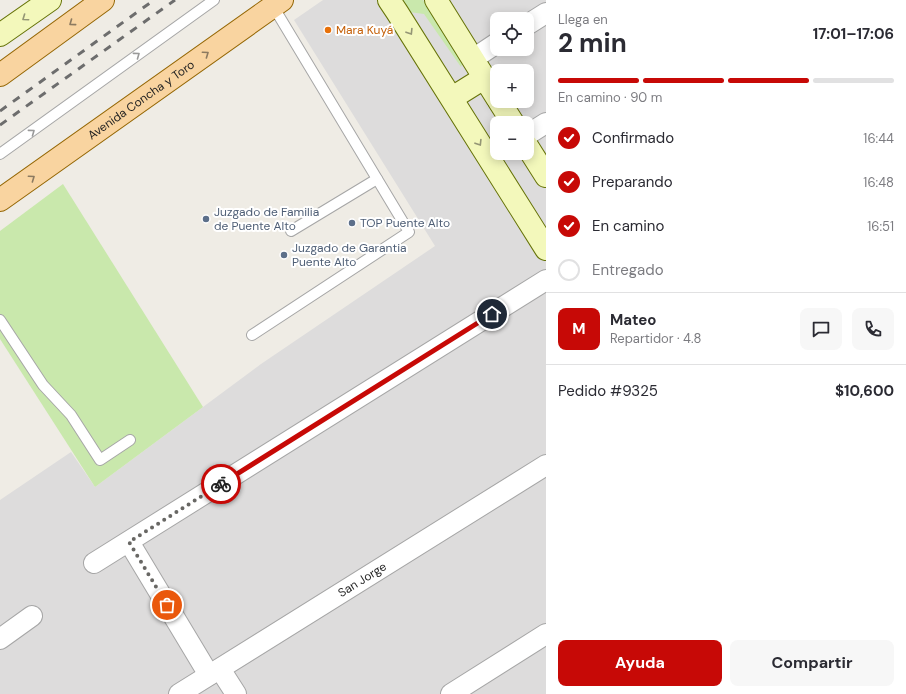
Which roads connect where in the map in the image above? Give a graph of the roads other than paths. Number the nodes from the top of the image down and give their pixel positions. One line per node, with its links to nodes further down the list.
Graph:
1 (50, 0): 9 (street, one-way to 9)
2 (103, 0): 12 (main road, one-way to 12)
3 (214, 0): 18 (lane, one-way to 3)
4 (389, 0): 15 (street, one-way to 15)
5 (436, 0): 11 (street)
6 (277, 3): 21 (lane); 22 (main road, Avenida Concha y Toro, one-way to 6)
7 (546, 13): 8 (street)
8 (534, 21)
9 (0, 35)
10 (490, 48): 11 (street)
11 (473, 59): 13 (street)
12 (0, 75)
13 (484, 78): 14 (street); 15 (street)
14 (490, 87)
15 (452, 98): 24 (street, one-way to 24)
16 (546, 123): 17 (street)
17 (534, 131)
18 (0, 154)
19 (534, 157): 20 (street)
20 (546, 176)
21 (377, 179): 23 (lane); 27 (lane)
22 (0, 200)
23 (291, 231)
24 (546, 249)
25 (546, 280): 30 (street)
26 (0, 320): 28 (lane)
27 (252, 335)
28 (130, 440)
29 (546, 465): 35 (street, San Jorge)
30 (129, 542): 31 (street); 35 (street)
31 (94, 563)
32 (32, 616): 34 (street)
33 (546, 634): 38 (street)
34 (0, 640)
35 (215, 672): 36 (street, San Jorge); 37 (street)
36 (179, 694)
37 (236, 694)
38 (451, 694)

